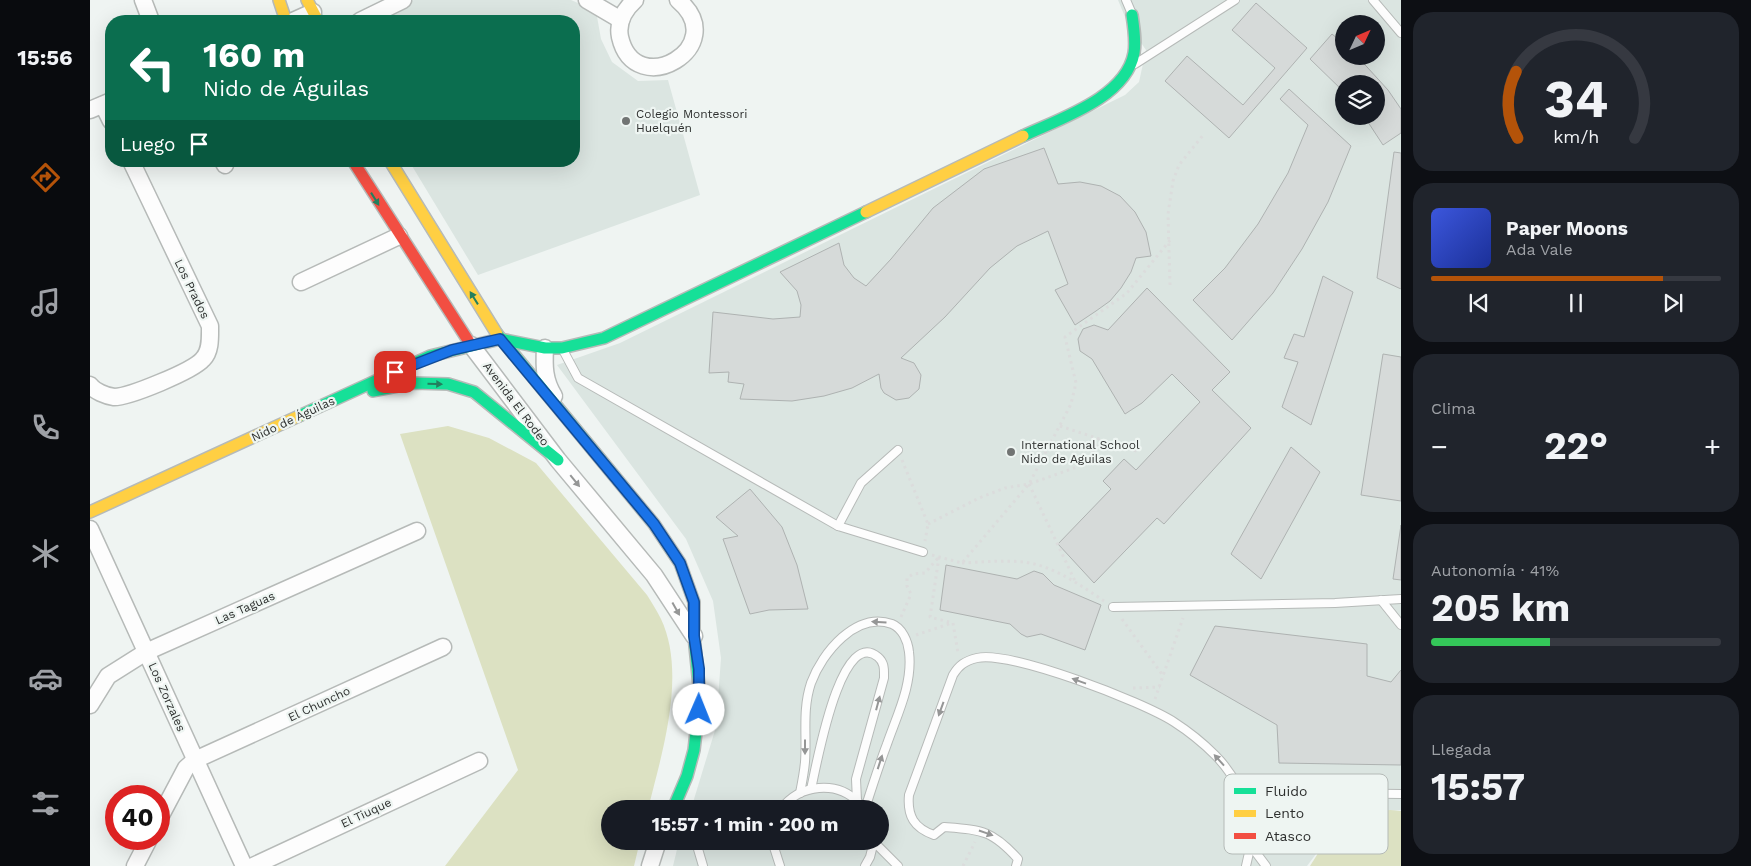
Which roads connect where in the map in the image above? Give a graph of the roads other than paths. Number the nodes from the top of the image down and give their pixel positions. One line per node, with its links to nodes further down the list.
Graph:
1 (143, 0): 10 (street)
2 (279, 0): 11 (street)
3 (403, 0): 12 (street)
4 (586, 0): 14 (street)
5 (635, 0): 14 (street)
6 (678, 0): 14 (street)
7 (1126, 0): 13 (lane)
8 (1235, 0): 16 (lane)
9 (1373, 0): 15 (lane)
10 (149, 15)
11 (284, 15)
12 (372, 15)
13 (1132, 15): 16 (street)
14 (620, 20)
15 (1401, 33)
16 (1130, 68): 25 (street)
17 (134, 167): 26 (street, Los Prados)
18 (357, 167): 20 (street, Avenida El Rodeo, one-way to 20)
19 (394, 167): 22 (street, Avenida El Rodeo, one-way to 19)
20 (399, 236): 21 (street); 23 (street, Avenida El Rodeo)
21 (301, 282)
22 (500, 339): 23 (street, Nido de Águilas); 24 (street); 28 (street, Avenida El Rodeo)
23 (471, 345): 27 (street, Nido de Águilas); 30 (street, Avenida El Rodeo)
24 (545, 348): 25 (street); 28 (street)
25 (562, 348): 32 (lane)
26 (90, 385)
27 (336, 399): 30 (street, one-way to 30); 31 (street, Nido de Águilas)
28 (570, 424): 36 (street, Avenida El Rodeo)
29 (898, 450): 32 (lane)
30 (558, 460): 37 (street, Avenida El Rodeo, one-way to 37)
31 (90, 512)
32 (838, 526): 35 (lane)
33 (90, 529): 44 (street, Los Zorzales)
34 (417, 531): 44 (street, Las Taguas)
35 (923, 552)
36 (680, 563): 37 (street); 42 (street, Avenida El Rodeo)
37 (654, 575): 42 (street, Avenida El Rodeo, one-way to 42)
38 (1401, 599): 39 (lane)
39 (1381, 600): 40 (lane); 41 (lane)
40 (1113, 607)
41 (1401, 625)
42 (694, 636): 54 (street, Avenida El Rodeo)
43 (443, 647): 46 (street, El Chuncho)
44 (146, 652): 45 (street, Las Taguas); 46 (street, Los Zorzales)
45 (90, 705)
46 (195, 760): 53 (street); 68 (street, Los Zorzales)
47 (479, 761): 69 (street, El Tiuque)
48 (1230, 774): 66 (lane, one-way to 66)
49 (811, 789): 50 (lane); 56 (lane); 57 (lane, one-way to 49)
50 (800, 793): 55 (lane); 58 (lane, one-way to 50)
51 (1388, 794): 52 (lane)
52 (1401, 794)
53 (170, 799)
54 (677, 800)
55 (789, 800)
56 (855, 800)
57 (857, 800)
58 (867, 800)
59 (143, 850): 67 (street)
60 (655, 850): 70 (street)
61 (698, 850): 71 (lane)
62 (775, 850): 72 (lane)
63 (871, 850): 73 (lane)
64 (882, 850): 74 (lane)
65 (1257, 854): 75 (lane)
66 (1017, 862)
67 (135, 866)
68 (244, 866)
69 (253, 866)
70 (650, 866)
71 (703, 866)
72 (780, 866)
73 (865, 866)
74 (898, 866)
75 (1266, 866)

